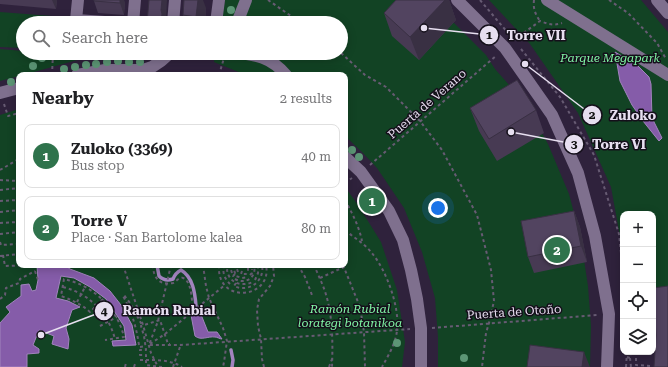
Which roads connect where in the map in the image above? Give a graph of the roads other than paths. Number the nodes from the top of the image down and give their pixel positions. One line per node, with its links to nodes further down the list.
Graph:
1 (78, 0): 10 (street)
2 (135, 0): 11 (street)
3 (175, 0): 12 (street)
4 (219, 0): 13 (street)
5 (246, 0): 14 (street)
6 (457, 0): 24 (street)
7 (547, 0): 19 (street)
8 (657, 0): 9 (street)
9 (668, 13)
10 (76, 16)
11 (134, 16)
12 (174, 16)
13 (217, 16)
14 (240, 16)
15 (162, 60): 17 (street)
16 (269, 60): 18 (street)
17 (94, 72)
18 (283, 72)
19 (668, 75)
20 (16, 90): 21 (street)
21 (1, 97)
22 (348, 160): 23 (street)
23 (421, 367)
24 (607, 367)

